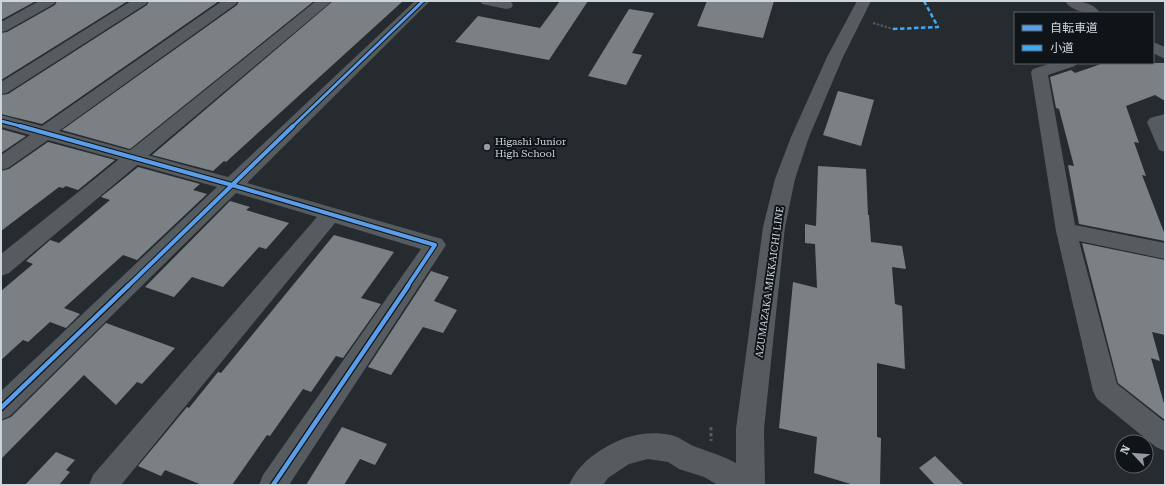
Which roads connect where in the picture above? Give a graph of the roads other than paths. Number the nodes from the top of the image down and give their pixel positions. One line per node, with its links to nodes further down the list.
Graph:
1 (49, 1): 11 (street)
2 (141, 1): 15 (street)
3 (231, 1): 18 (street)
4 (325, 1): 20 (main road)
5 (423, 1): 22 (street)
6 (487, 1): 9 (main road)
7 (864, 1): 32 (main road, AZUMAZAKA MIKKAICHI LINE)
8 (1072, 1): 10 (street)
9 (507, 3)
10 (1091, 12)
11 (1, 28)
12 (1154, 48): 13 (street)
13 (1165, 54)
14 (1066, 64): 24 (street)
15 (1, 89)
16 (1, 121): 18 (street)
17 (1162, 122): 19 (street)
18 (44, 133): 20 (street); 21 (street)
19 (1165, 146)
20 (134, 157): 22 (street); 26 (main road)
21 (1, 164)
22 (232, 185): 23 (street); 27 (street)
23 (331, 214): 29 (street); 30 (street)
24 (1066, 231): 25 (street); 28 (street)
25 (1165, 251)
26 (1, 267)
27 (1, 408)
28 (1165, 438)
29 (103, 485)
30 (273, 485)
31 (584, 485): 32 (main road)
32 (748, 485)

